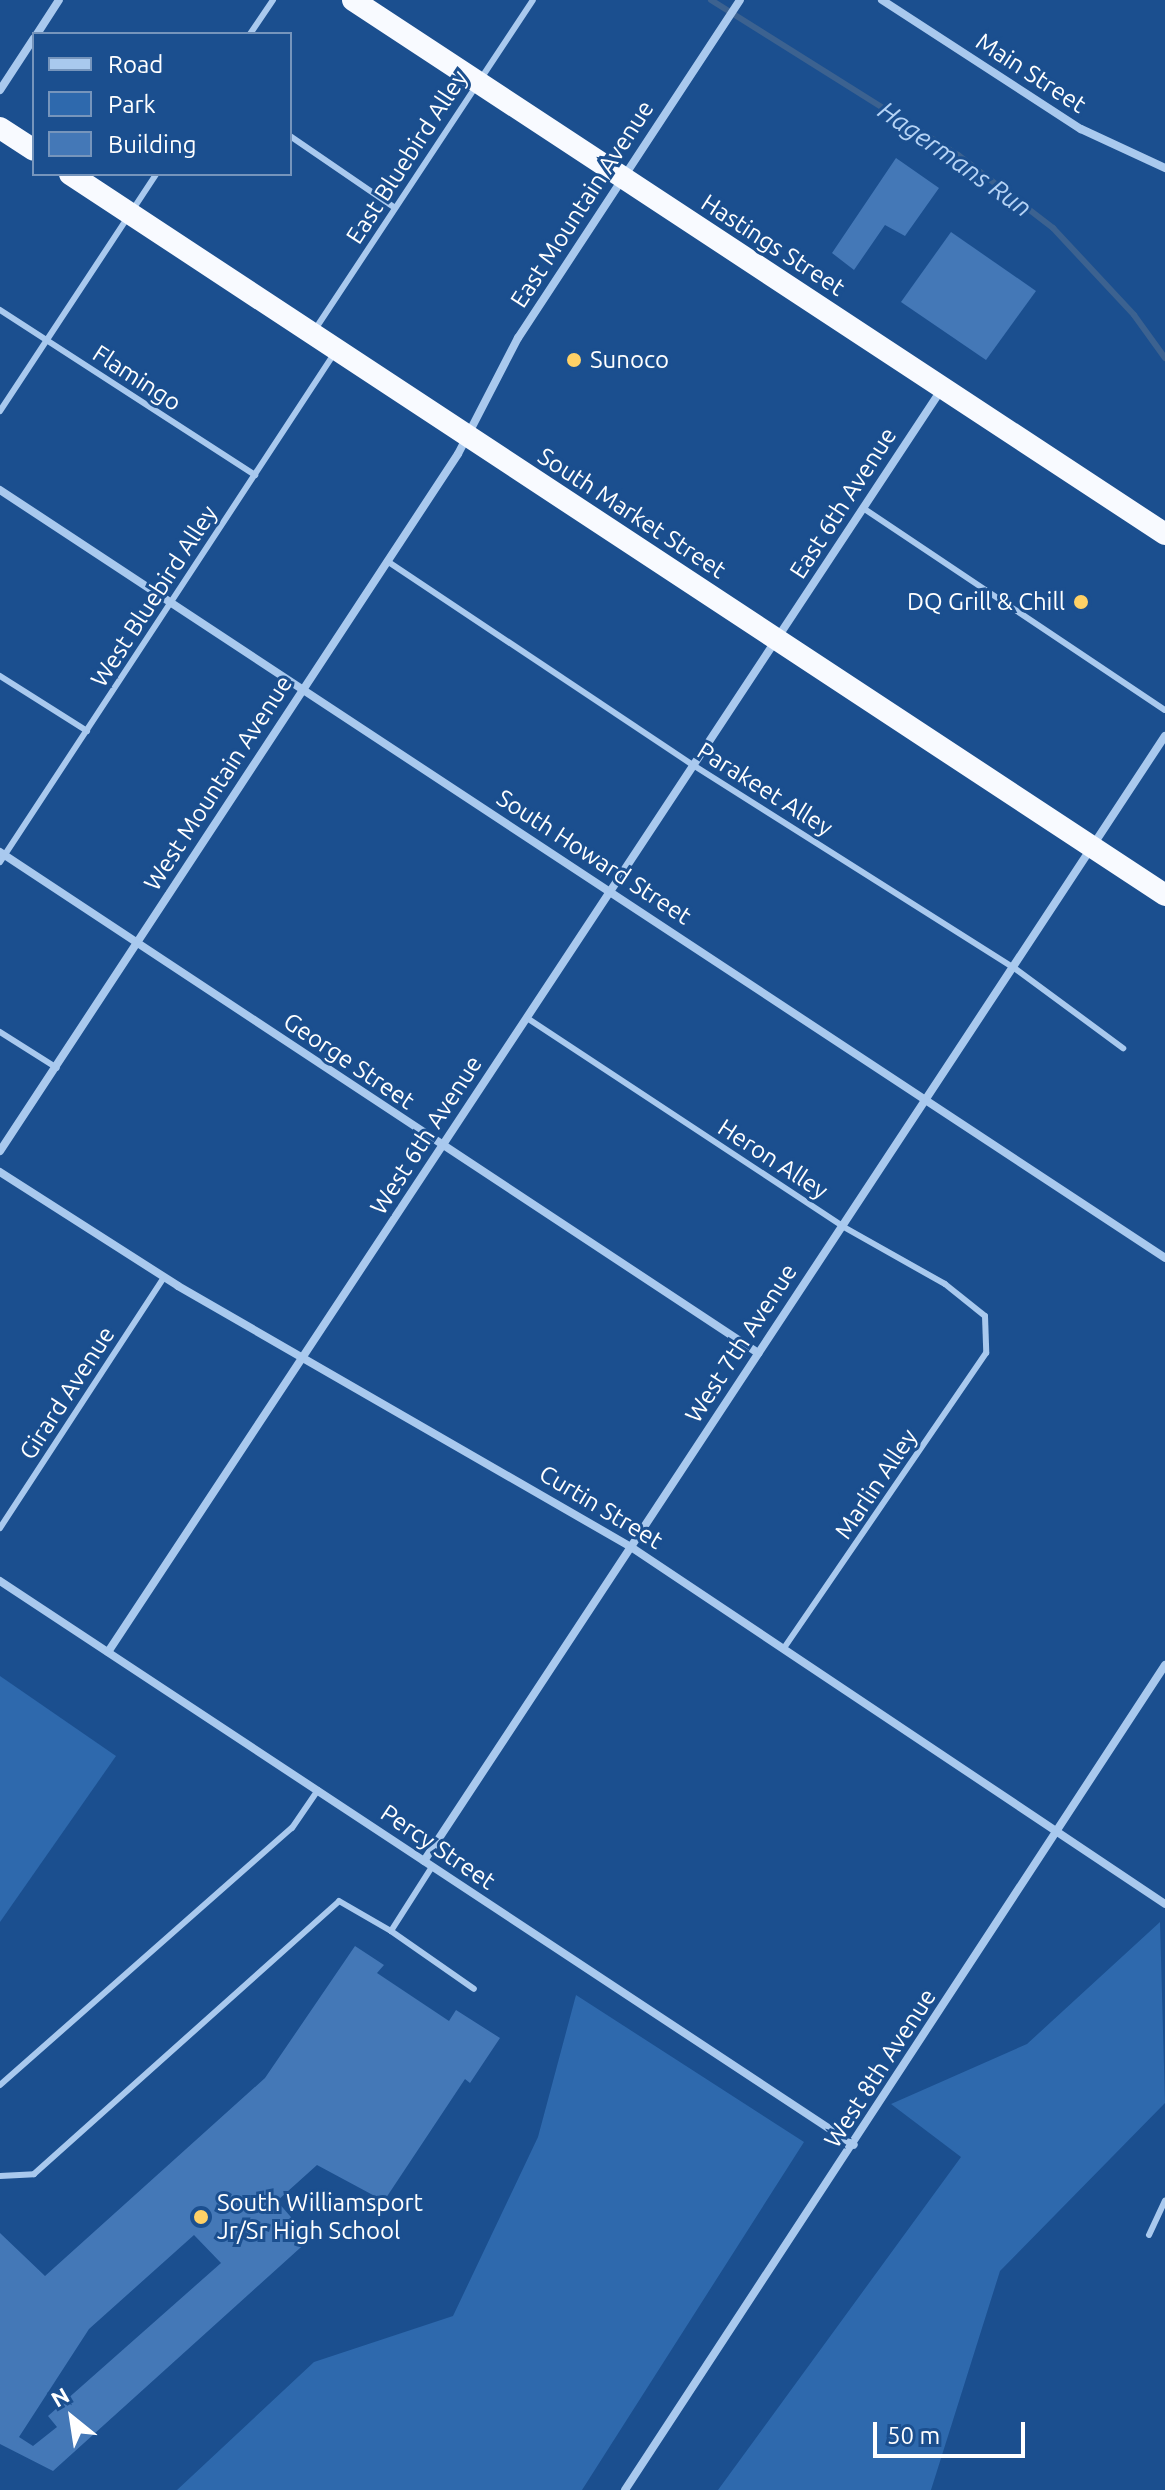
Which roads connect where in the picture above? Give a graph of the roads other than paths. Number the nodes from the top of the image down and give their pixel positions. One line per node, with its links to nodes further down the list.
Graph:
1 (59, 0): 7 (street)
2 (273, 0): 8 (lane)
3 (353, 0): 10 (highway, Hastings Street)
4 (533, 0): 10 (lane, East Bluebird Alley)
5 (740, 0): 18 (street, East Mountain Avenue)
6 (882, 0): 15 (street, Main Street)
7 (38, 32)
8 (251, 32)
9 (32, 41): 11 (street)
10 (478, 82): 18 (highway, Hastings Street); 19 (lane, East Bluebird Alley)
11 (0, 90)
12 (0, 128): 14 (highway)
13 (292, 137): 19 (lane)
14 (32, 149)
15 (1165, 168)
16 (73, 176): 20 (highway, South Market Street)
17 (155, 176): 20 (lane)
18 (623, 178): 25 (highway, Hastings Street); 27 (street, East Mountain Avenue)
19 (395, 208): 22 (lane, East Bluebird Alley)
20 (130, 213): 22 (highway, South Market Street); 23 (lane)
21 (0, 310): 23 (lane, Flamingo)
22 (312, 334): 24 (highway, South Market Street)
23 (46, 341): 26 (lane); 28 (lane, Flamingo)
24 (337, 350): 27 (highway, South Market Street); 28 (lane, West Bluebird Alley)
25 (943, 388): 30 (street, East 6th Avenue); 31 (highway, Hastings Street)
26 (0, 411)
27 (467, 436): 32 (street, West Mountain Avenue); 34 (highway, South Market Street)
28 (255, 475): 33 (lane, West Bluebird Alley)
29 (0, 490): 33 (street, South Howard Street)
30 (863, 508): 34 (street, East 6th Avenue); 37 (lane)
31 (1165, 534)
32 (387, 561): 36 (street, West Mountain Avenue); 40 (lane, Parakeet Alley)
33 (172, 601): 36 (street, South Howard Street); 38 (lane, West Bluebird Alley)
34 (776, 640): 40 (street, West 6th Avenue); 41 (highway, South Market Street)
35 (0, 676): 38 (lane)
36 (303, 688): 43 (street, South Howard Street); 45 (street, West Mountain Avenue)
37 (1165, 710)
38 (87, 731): 42 (lane, West Bluebird Alley)
39 (1165, 736): 41 (street, West 7th Avenue)
40 (693, 765): 43 (street, West 6th Avenue); 46 (lane, Parakeet Alley)
41 (1091, 847): 44 (highway, South Market Street); 46 (street, West 7th Avenue)
42 (2, 857): 45 (street, George Street)
43 (610, 891): 47 (street, West 6th Avenue); 51 (street, South Howard Street)
44 (1165, 895)
45 (138, 944): 50 (street, West Mountain Avenue); 52 (street, George Street)
46 (1013, 967): 49 (lane, Parakeet Alley); 51 (street, West 7th Avenue)
47 (527, 1018): 52 (street, West 6th Avenue); 55 (lane, Heron Alley)
48 (0, 1032): 50 (lane)
49 (1123, 1048)
50 (57, 1068): 53 (street, West Mountain Avenue)
51 (925, 1099): 55 (street, West 7th Avenue); 56 (street, South Howard Street)
52 (442, 1146): 59 (street, George Street); 60 (street, West 6th Avenue)
53 (0, 1151)
54 (0, 1172): 57 (street, Curtin Street)
55 (842, 1226): 58 (lane, Heron Alley); 59 (street, West 7th Avenue)
56 (1165, 1258)
57 (164, 1277): 60 (street, Curtin Street); 61 (lane, Girard Avenue)
58 (989, 1335): 64 (lane, Marlin Alley)
59 (758, 1353): 62 (street, West 7th Avenue)
60 (303, 1357): 62 (street, Curtin Street); 65 (street, West 6th Avenue)
61 (0, 1528)
62 (631, 1547): 64 (street, Curtin Street); 69 (street, West 7th Avenue)
63 (0, 1581): 65 (street, Percy Street)
64 (784, 1648): 68 (street, Curtin Street)
65 (108, 1652): 67 (street, Percy Street)
66 (1165, 1665): 68 (street, West 8th Avenue)
67 (318, 1790): 69 (street, Percy Street); 73 (lane)
68 (1057, 1830): 70 (street, Curtin Street); 74 (street, West 8th Avenue)
69 (428, 1864): 71 (lane); 74 (street, Percy Street)
70 (1165, 1904)
71 (391, 1931): 72 (lane); 75 (lane)
72 (474, 1989)
73 (0, 2085)
74 (854, 2145): 78 (street, West 8th Avenue)
75 (0, 2176)
76 (1165, 2200): 77 (lane)
77 (1149, 2235)
78 (625, 2490)

